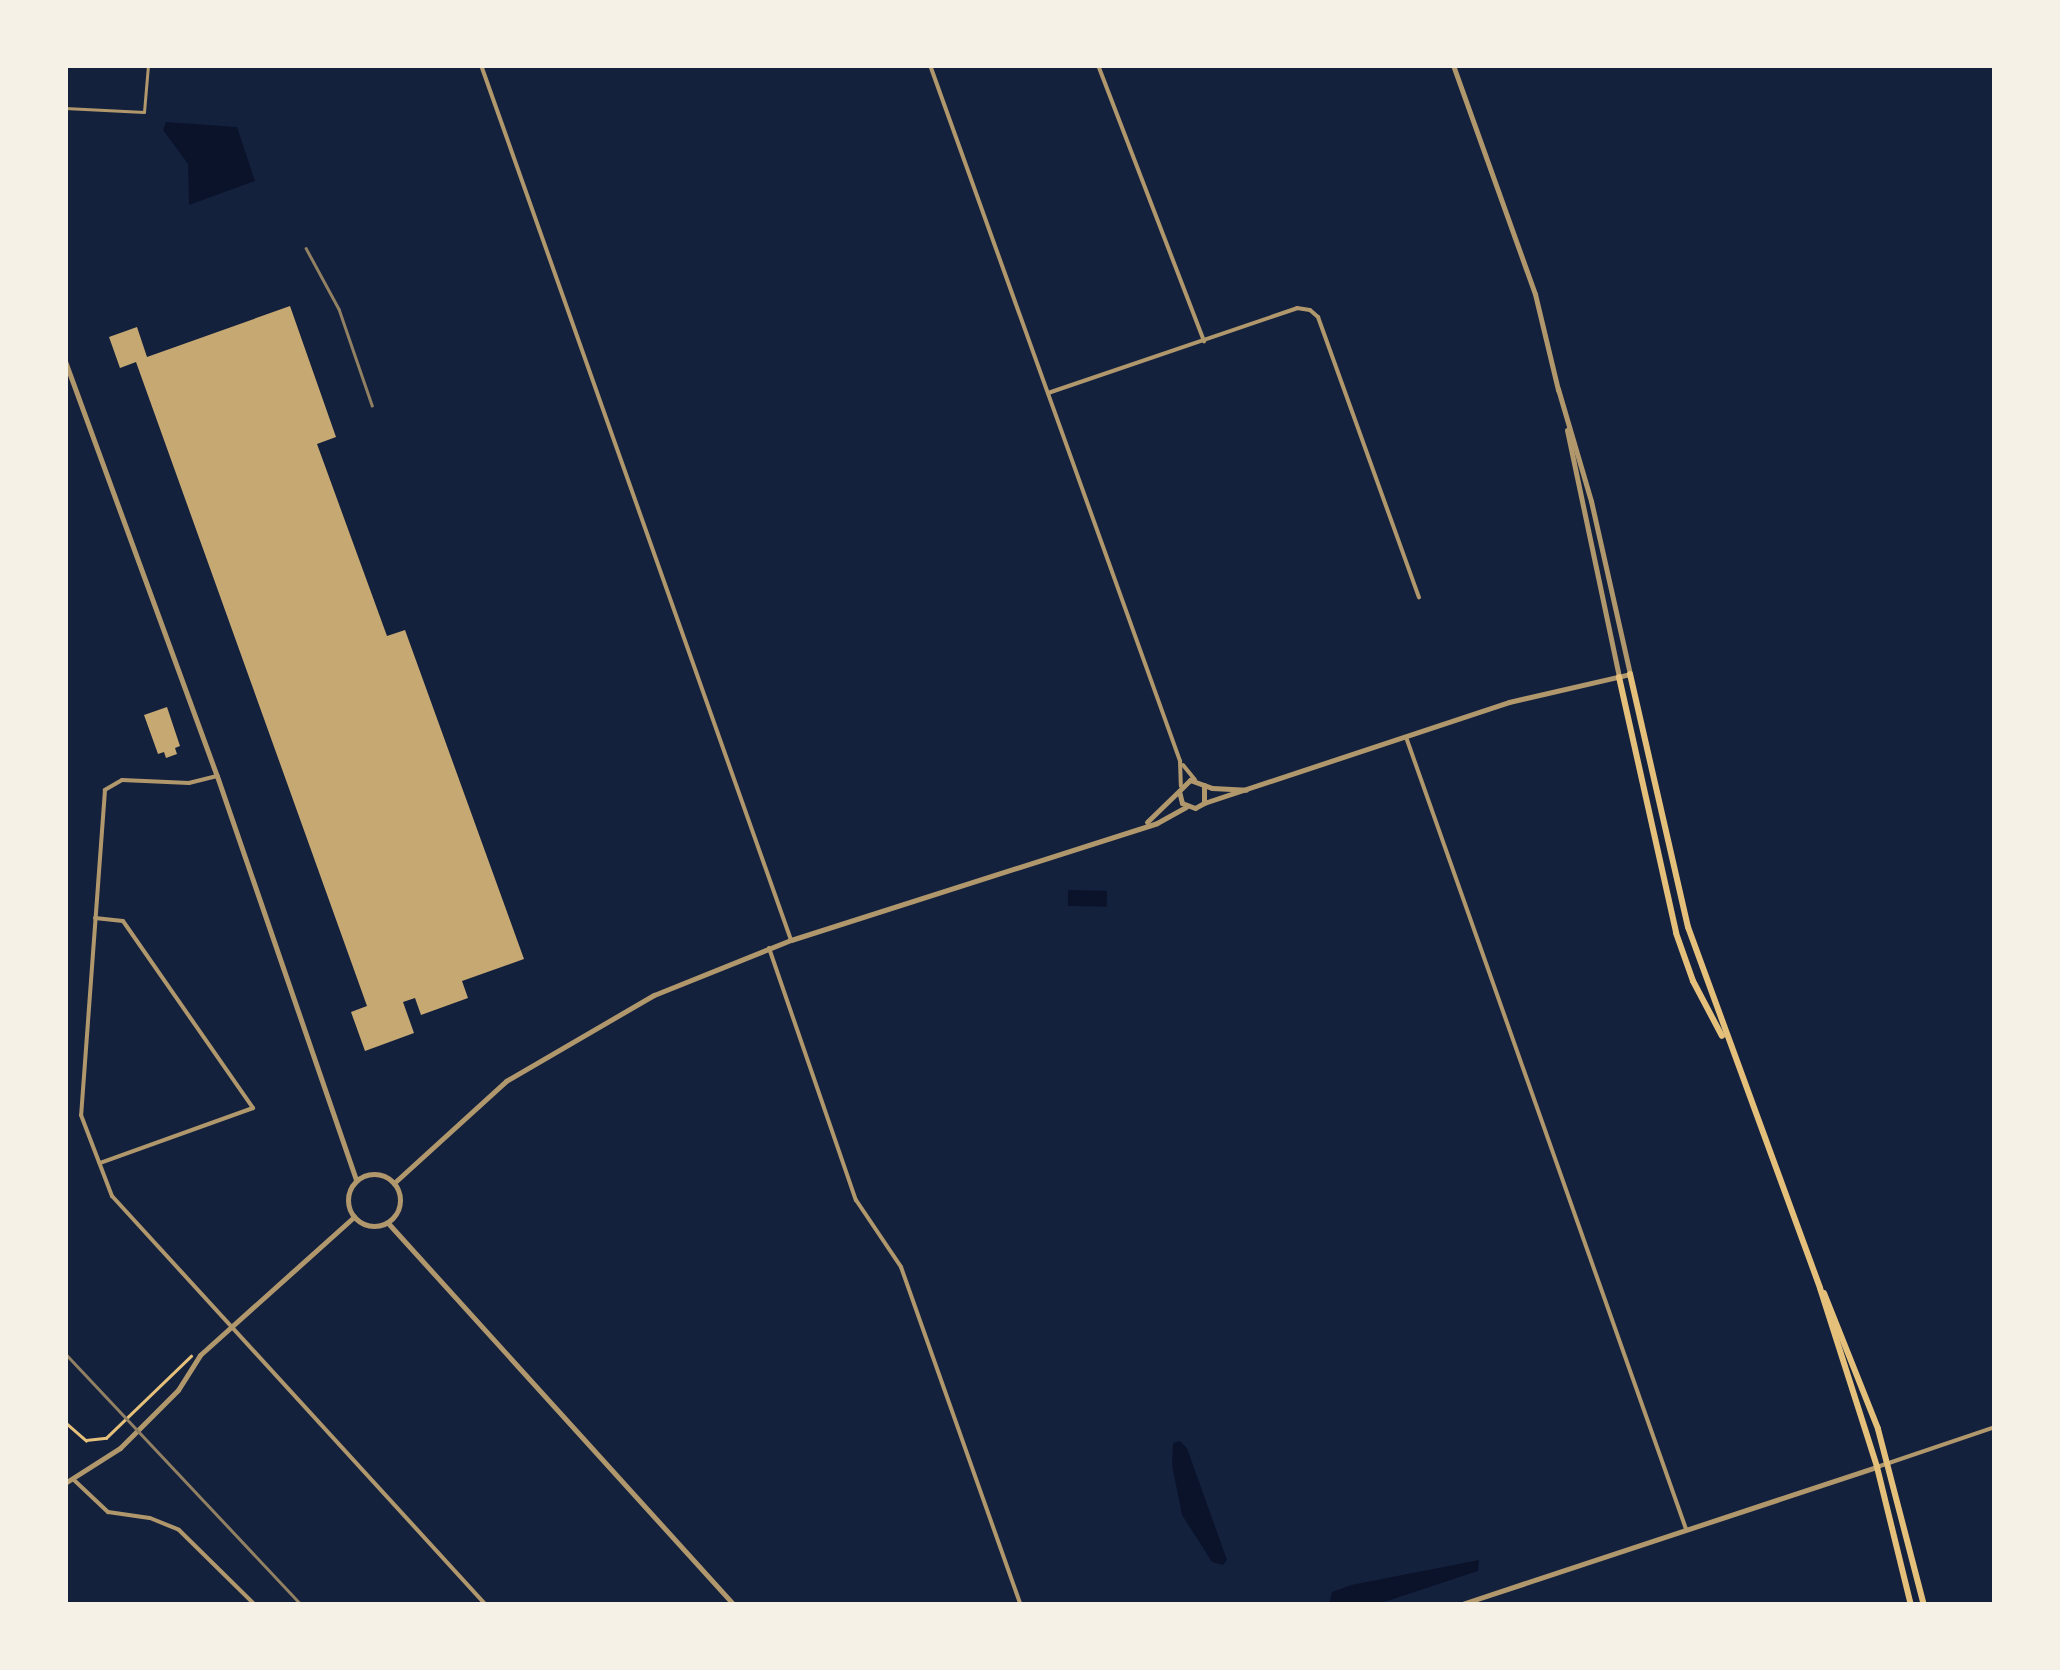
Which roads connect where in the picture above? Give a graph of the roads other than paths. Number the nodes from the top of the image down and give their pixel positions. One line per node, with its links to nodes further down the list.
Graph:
1 (148, 65): 6 (lane)
2 (481, 65): 25 (street)
3 (930, 65): 10 (street)
4 (1098, 65): 7 (street)
5 (1453, 65): 9 (street)
6 (65, 108)
7 (1204, 341): 10 (street); 11 (street)
8 (65, 361): 16 (street)
9 (1558, 388): 12 (street); 13 (street)
10 (1048, 393): 15 (street)
11 (1419, 597)
12 (1630, 674): 13 (street); 27 (main road)
13 (1618, 677): 14 (street); 27 (main road)
14 (1406, 737): 20 (street); 40 (street)
15 (1180, 761): 17 (street); 19 (street)
16 (217, 776): 24 (street); 29 (street)
17 (1195, 780): 18 (street); 19 (street)
18 (1204, 785): 20 (street); 21 (street)
19 (1180, 788): 22 (street); 23 (street)
20 (1248, 790): 21 (street)
21 (1204, 803): 22 (street)
22 (1186, 806): 23 (street)
23 (1144, 824): 25 (street)
24 (96, 918): 28 (street); 28 (street)
25 (792, 940): 26 (street)
26 (769, 948): 30 (street); 44 (street)
27 (1732, 1055): 33 (main road)
28 (100, 1163): 34 (street)
29 (356, 1180): 30 (street); 31 (street)
30 (394, 1182): 32 (street)
31 (354, 1217): 32 (street); 34 (street)
32 (388, 1223): 43 (street)
33 (1820, 1288): 36 (main road); 37 (main road)
34 (232, 1326): 38 (street); 42 (street)
35 (1995, 1427): 36 (street)
36 (1889, 1463): 37 (street); 47 (main road)
37 (1877, 1467): 40 (street); 46 (main road)
38 (74, 1480): 39 (street); 41 (street)
39 (66, 1483)
40 (1686, 1529): 45 (street)
41 (255, 1605)
42 (486, 1605)
43 (734, 1605)
44 (1022, 1605)
45 (1460, 1605)
46 (1911, 1605)
47 (1924, 1605)

